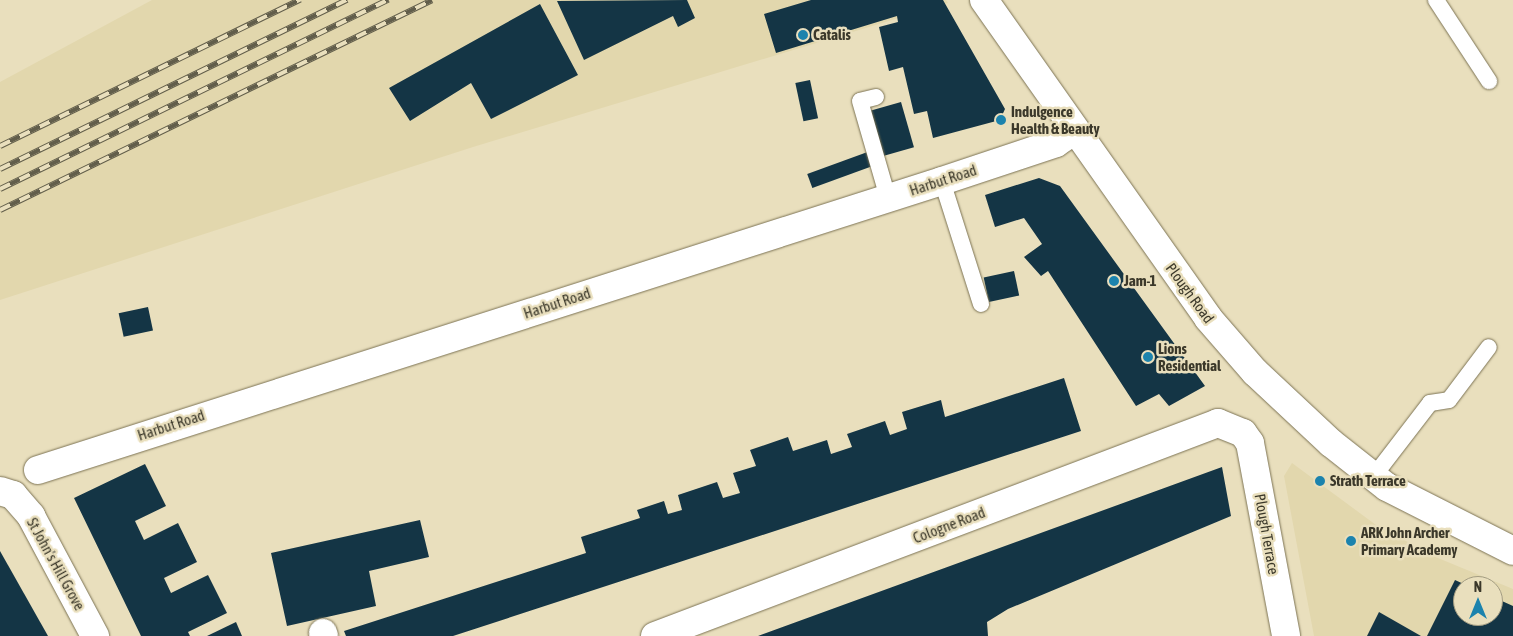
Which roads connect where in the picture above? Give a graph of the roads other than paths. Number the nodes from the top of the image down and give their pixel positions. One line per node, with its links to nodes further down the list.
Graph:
1 (984, 0): 5 (street, Plough Road)
2 (1436, 0): 3 (lane)
3 (1489, 81)
4 (876, 97): 7 (lane)
5 (1074, 131): 6 (street, Harbut Road); 12 (street, Plough Road)
6 (942, 181): 7 (street, Harbut Road); 8 (lane)
7 (888, 198): 11 (street, Harbut Road)
8 (981, 304)
9 (1489, 347): 12 (lane)
10 (1244, 433): 16 (street, Cologne Road); 17 (street, Plough Terrace)
11 (38, 470)
12 (1374, 476): 14 (street, Plough Road)
13 (7, 493): 15 (street, St John's Hill Grove)
14 (1513, 551)
15 (95, 636)
16 (655, 636)
17 (1286, 636)

